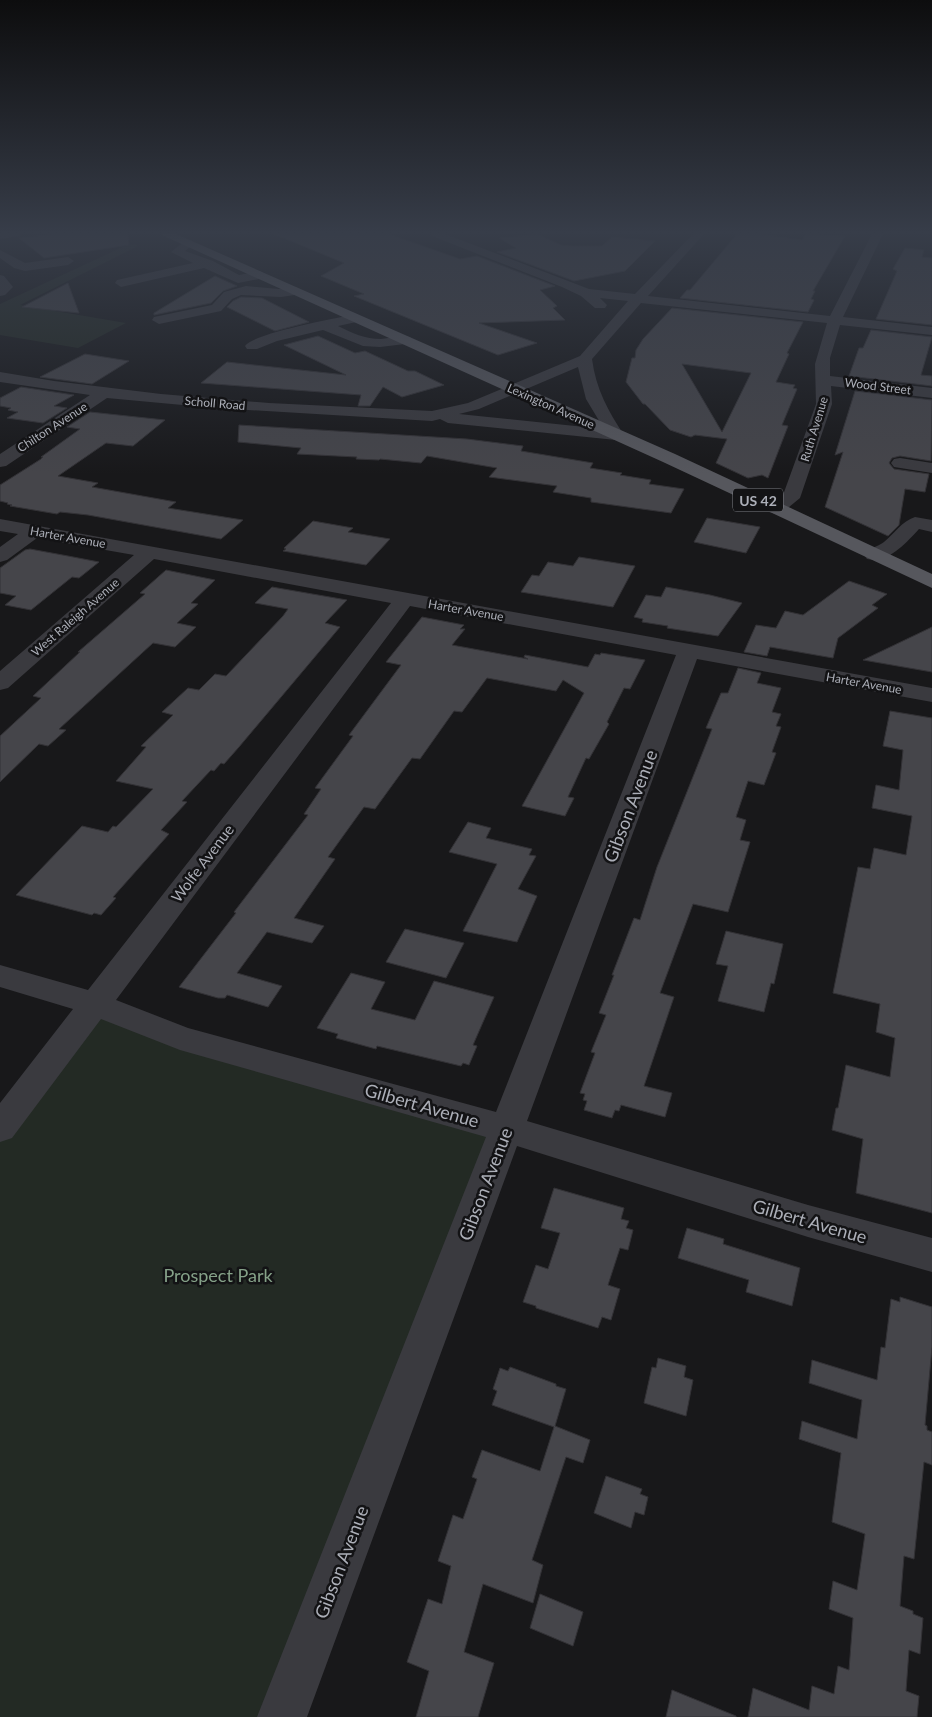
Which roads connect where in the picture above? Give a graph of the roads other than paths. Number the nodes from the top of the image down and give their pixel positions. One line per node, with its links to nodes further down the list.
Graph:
1 (187, 314): 8 (street)
2 (347, 314): 7 (main road, Lexington Avenue / US 42)
3 (606, 314): 11 (street)
4 (623, 314): 11 (street)
5 (782, 314): 9 (street)
6 (837, 314): 9 (street, Ruth Avenue)
7 (356, 318): 10 (street); 13 (main road, Lexington Avenue / US 42)
8 (159, 320)
9 (834, 320): 12 (street); 17 (street, Ruth Avenue)
10 (324, 325): 13 (street); 14 (street)
11 (613, 325): 15 (street)
12 (932, 331)
13 (405, 340): 18 (main road, Lexington Avenue / US 42)
14 (252, 346)
15 (585, 359): 18 (street, Scholl Road); 22 (street)
16 (0, 377): 19 (street, Scholl Road)
17 (823, 380): 20 (street, Wood Street); 26 (street, Ruth Avenue)
18 (514, 389): 21 (street, Scholl Road); 22 (main road, Lexington Avenue / US 42)
19 (104, 393): 21 (street, Scholl Road); 23 (street, Chilton Avenue)
20 (932, 393)
21 (432, 416): 22 (street, Scholl Road)
22 (616, 435): 26 (main road, Lexington Avenue / US 42)
23 (0, 462)
24 (900, 463): 25 (street)
25 (932, 468)
26 (776, 508): 31 (main road, Lexington Avenue / US 42)
27 (0, 524): 29 (street, Harter Avenue)
28 (932, 526): 31 (street)
29 (34, 531): 30 (street, Harter Avenue); 32 (street)
30 (150, 552): 34 (street, Harter Avenue); 36 (street, West Raleigh Avenue)
31 (874, 554): 33 (main road, Lexington Avenue / US 42)
32 (0, 556)
33 (932, 582)
34 (404, 599): 35 (street, Harter Avenue); 39 (street, Wolfe Avenue)
35 (689, 651): 37 (street, Harter Avenue); 41 (street, Gibson Avenue)
36 (0, 683)
37 (932, 695)
38 (0, 976): 39 (street, Gilbert Avenue)
39 (94, 1004): 40 (street, Wolfe Avenue); 41 (street, Gilbert Avenue)
40 (0, 1128)
41 (506, 1129): 42 (street, Gilbert Avenue); 43 (street, Gibson Avenue)
42 (932, 1255)
43 (282, 1717)

